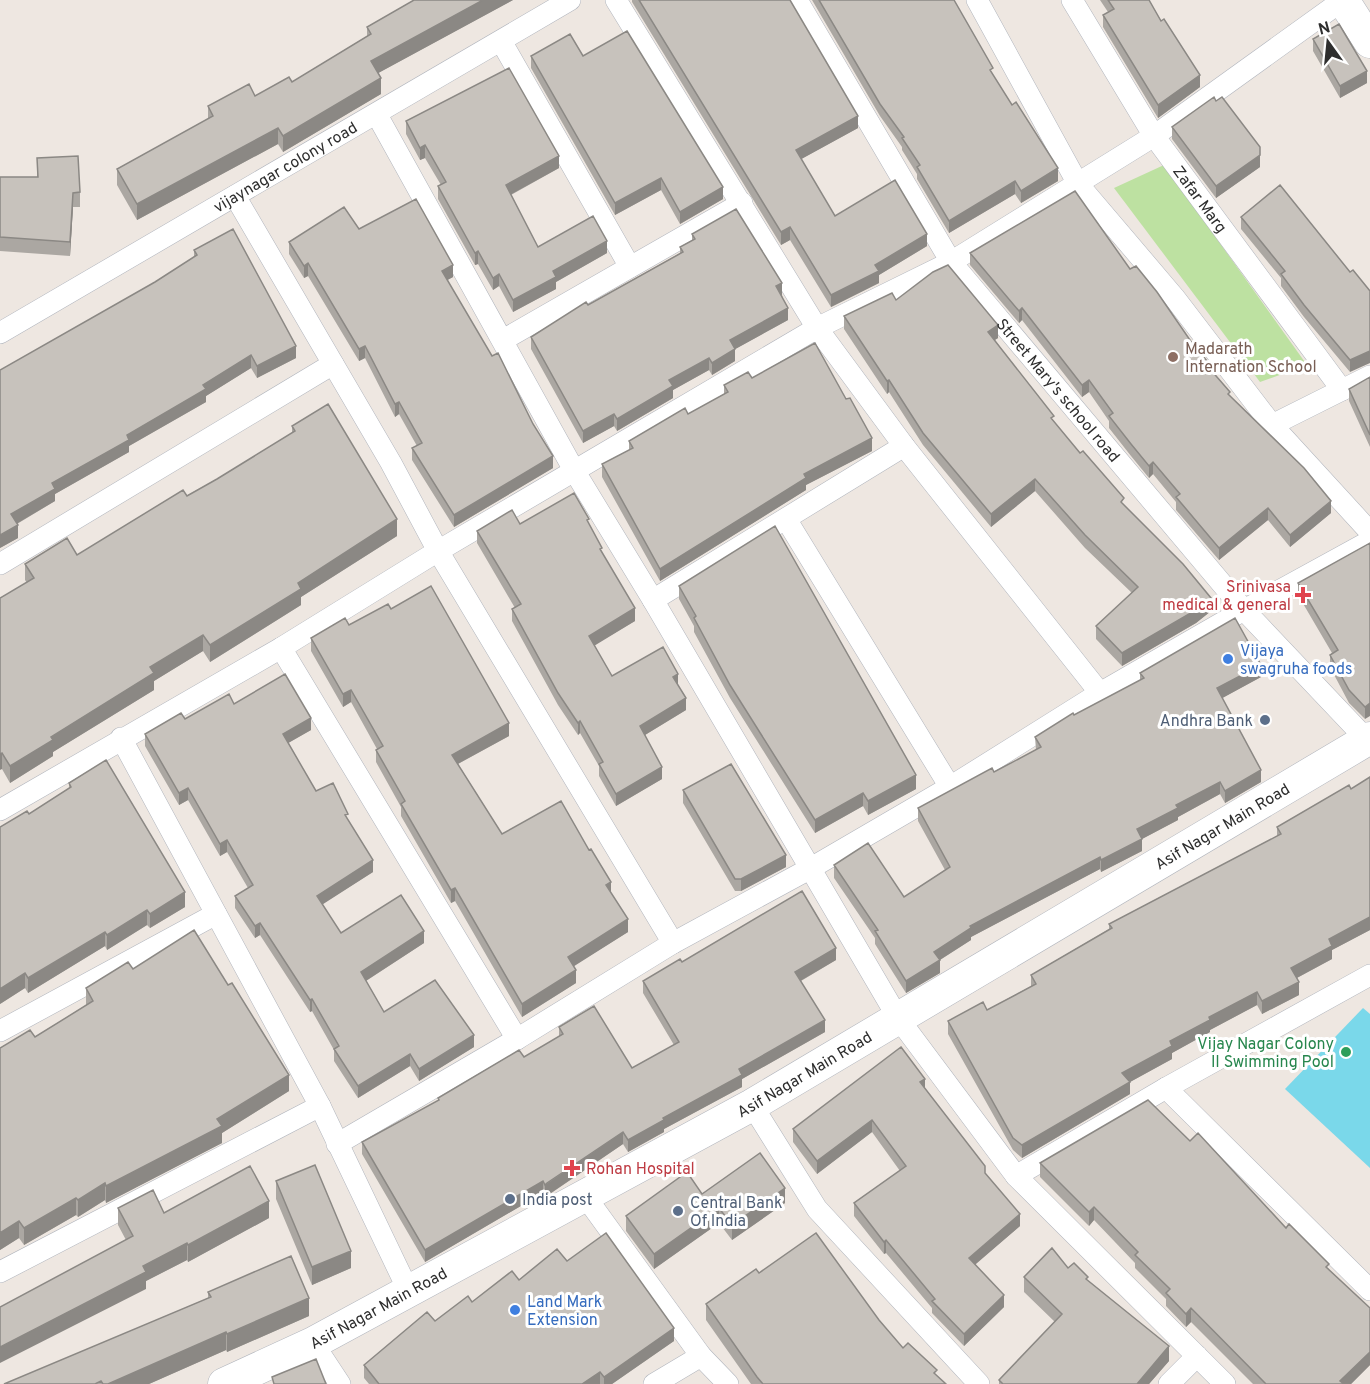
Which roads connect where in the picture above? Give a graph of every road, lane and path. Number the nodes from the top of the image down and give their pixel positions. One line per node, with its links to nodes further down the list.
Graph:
1 (570, 0): 7 (street, vijaynagar colony road)
2 (616, 0): 13 (street)
3 (797, 0): 14 (street, Street Mary's school road)
4 (976, 0): 11 (street)
5 (1072, 0): 10 (street, Zafar Marg)
6 (1343, 0): 8 (street); 10 (street)
7 (501, 41): 9 (street, vijaynagar colony road); 15 (street)
8 (1370, 42)
9 (377, 115): 12 (street, vijaynagar colony road); 18 (street)
10 (1154, 136): 11 (street); 21 (street, Zafar Marg)
11 (1078, 184): 14 (street); 22 (street)
12 (235, 196): 17 (street, vijaynagar colony road); 19 (street)
13 (742, 203): 15 (street); 16 (street)
14 (951, 262): 16 (street); 31 (street, Street Mary's school road)
15 (630, 267): 18 (street)
16 (817, 328): 23 (street); 24 (street)
17 (0, 333)
18 (503, 340): 24 (street)
19 (333, 364): 28 (street); 29 (street)
20 (1370, 376): 21 (street)
21 (1342, 390): 22 (street)
22 (1272, 424): 26 (street)
23 (904, 446): 25 (street); 33 (street)
24 (575, 472): 28 (street); 30 (street)
25 (786, 519): 30 (street); 36 (street)
26 (1370, 532)
27 (1370, 541): 31 (street)
28 (438, 551): 32 (street); 40 (street)
29 (0, 564)
30 (653, 600): 38 (street)
31 (1244, 610): 33 (street); 35 (street, Street Mary's school road)
32 (281, 648): 34 (street); 44 (street)
33 (1100, 693): 36 (street)
34 (120, 738): 37 (street); 39 (street)
35 (1369, 740): 42 (street, Asif Nagar Main Road)
36 (950, 787): 38 (street)
37 (0, 810)
38 (811, 868): 40 (street); 42 (street)
39 (216, 914): 43 (street); 47 (street)
40 (673, 943): 44 (street)
41 (1370, 976): 45 (street)
42 (898, 1018): 46 (street, Asif Nagar Main Road); 49 (street)
43 (0, 1031)
44 (517, 1039): 48 (street)
45 (1166, 1088): 49 (street); 52 (street)
46 (753, 1105): 50 (street, Asif Nagar Main Road); 61 (street)
47 (320, 1106): 48 (street); 51 (street)
48 (337, 1144): 53 (street)
49 (1016, 1176): 56 (street)
50 (585, 1197): 53 (street, Asif Nagar Main Road); 55 (street)
51 (0, 1272)
52 (1370, 1290)
53 (409, 1292): 54 (street, Asif Nagar Main Road)
54 (313, 1343): 57 (street, Asif Nagar Main Road); 58 (street)
55 (701, 1356): 59 (street); 60 (street)
56 (1197, 1356): 62 (street); 63 (street)
57 (224, 1384)
58 (340, 1384)
59 (654, 1384)
60 (728, 1384)
61 (979, 1384)
62 (1169, 1384)
63 (1225, 1384)

